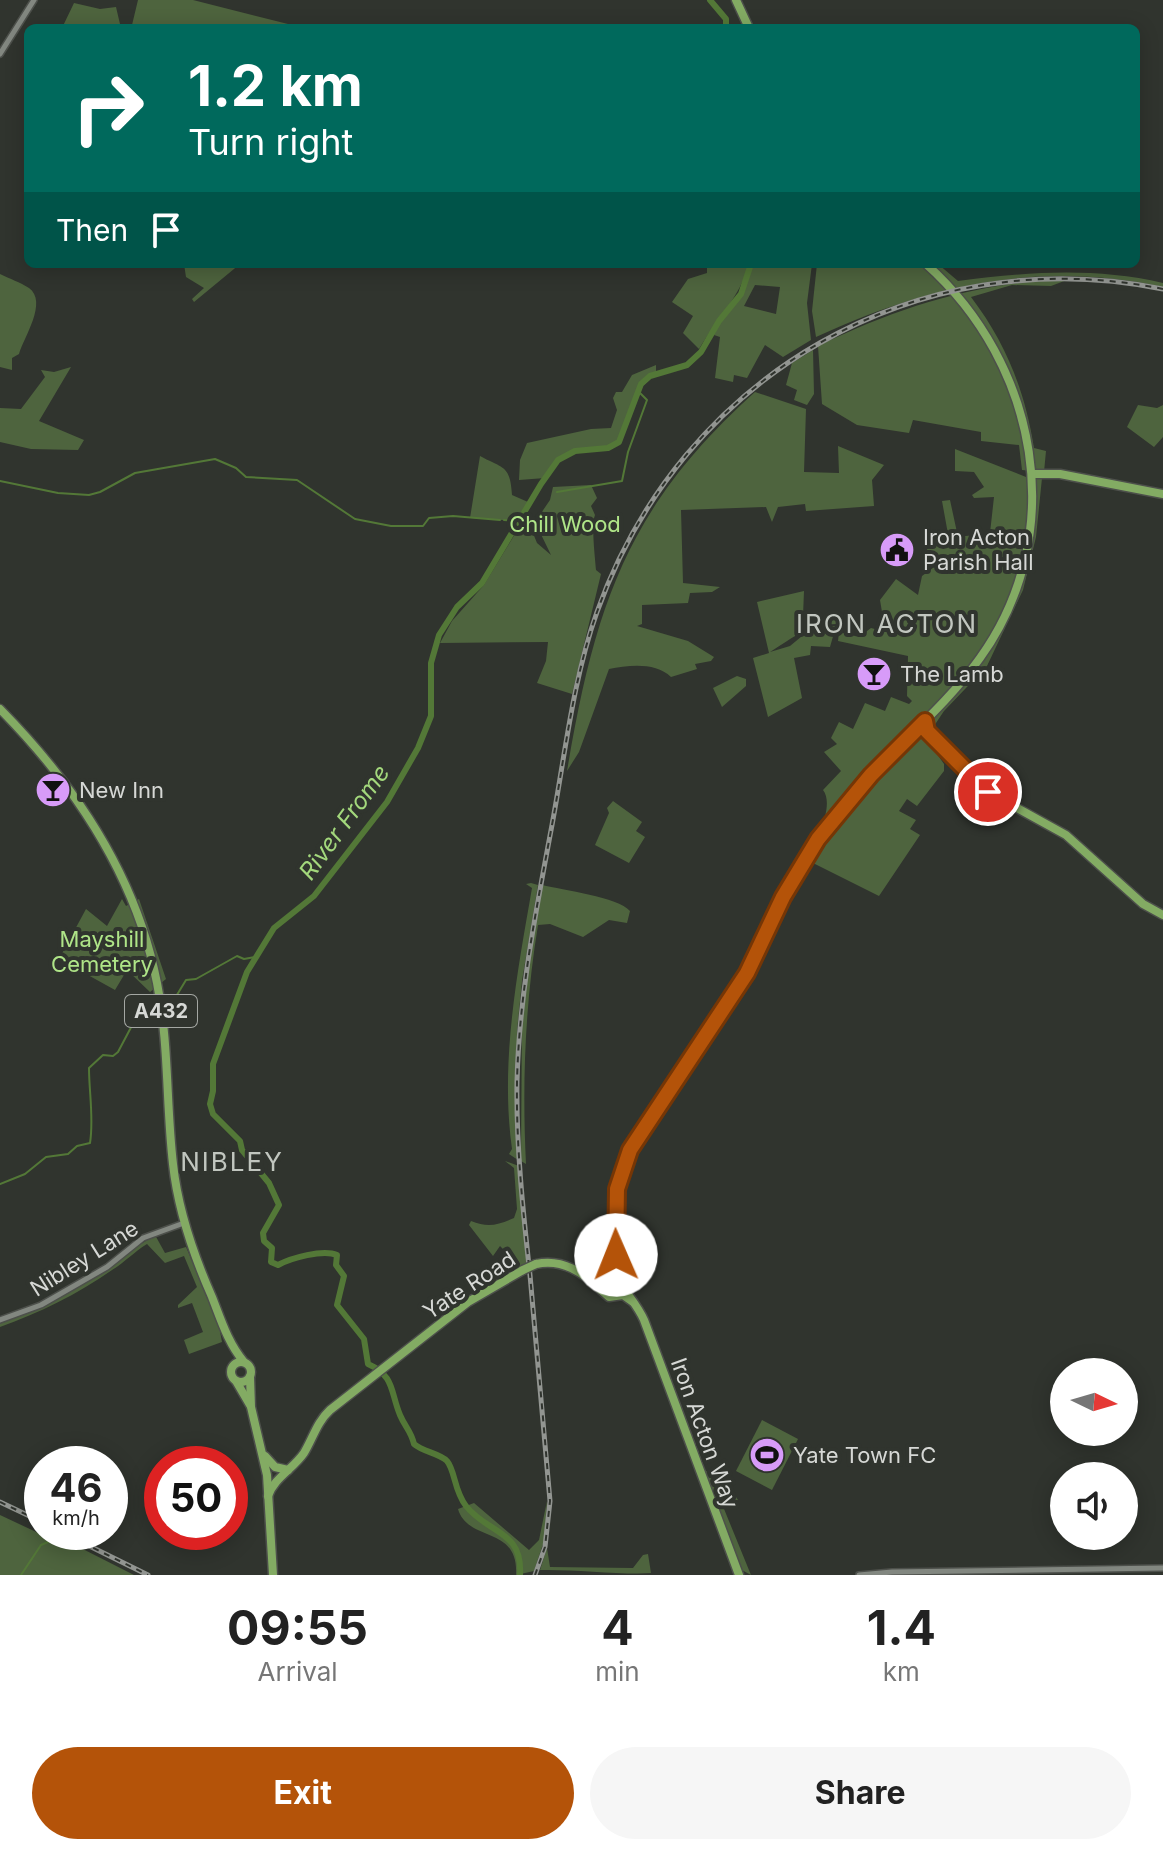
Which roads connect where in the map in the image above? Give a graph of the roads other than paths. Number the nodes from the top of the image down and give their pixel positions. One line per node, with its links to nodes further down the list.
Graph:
1 (34, 0): 4 (street)
2 (736, 0): 3 (main road)
3 (747, 24)
4 (0, 54)
5 (930, 268): 6 (main road)
6 (1033, 474): 7 (main road); 9 (main road)
7 (1163, 494)
8 (0, 709): 11 (main road, A432)
9 (925, 721): 10 (main road); 12 (main road)
10 (1163, 915)
11 (184, 1223): 19 (street, Nibley Lane); 20 (main road, A432)
12 (615, 1260): 14 (main road); 15 (main road)
13 (589, 1278): 14 (main road, Yate Road); 16 (main road, Yate Road); 27 (main road, Yate Road, bridge)
14 (604, 1279): 15 (main road); 16 (main road)
15 (620, 1281): 17 (main road); 18 (main road, Iron Acton Way)
16 (601, 1290): 17 (main road)
17 (618, 1295): 18 (main road)
18 (637, 1305): 32 (main road, Iron Acton Way)
19 (0, 1320)
20 (229, 1341): 21 (main road, A432); 22 (main road, A432)
21 (244, 1362): 22 (main road); 23 (main road)
22 (231, 1368): 24 (main road)
23 (250, 1377): 24 (main road); 25 (main road)
24 (236, 1381): 25 (main road)
25 (251, 1407): 26 (main road)
26 (264, 1455): 27 (main road); 28 (main road)
27 (283, 1472): 28 (main road); 29 (main road, Yate Road)
28 (267, 1475): 29 (main road)
29 (268, 1496): 31 (main road)
30 (1163, 1568): 33 (street)
31 (273, 1575)
32 (739, 1575)
33 (859, 1575)

